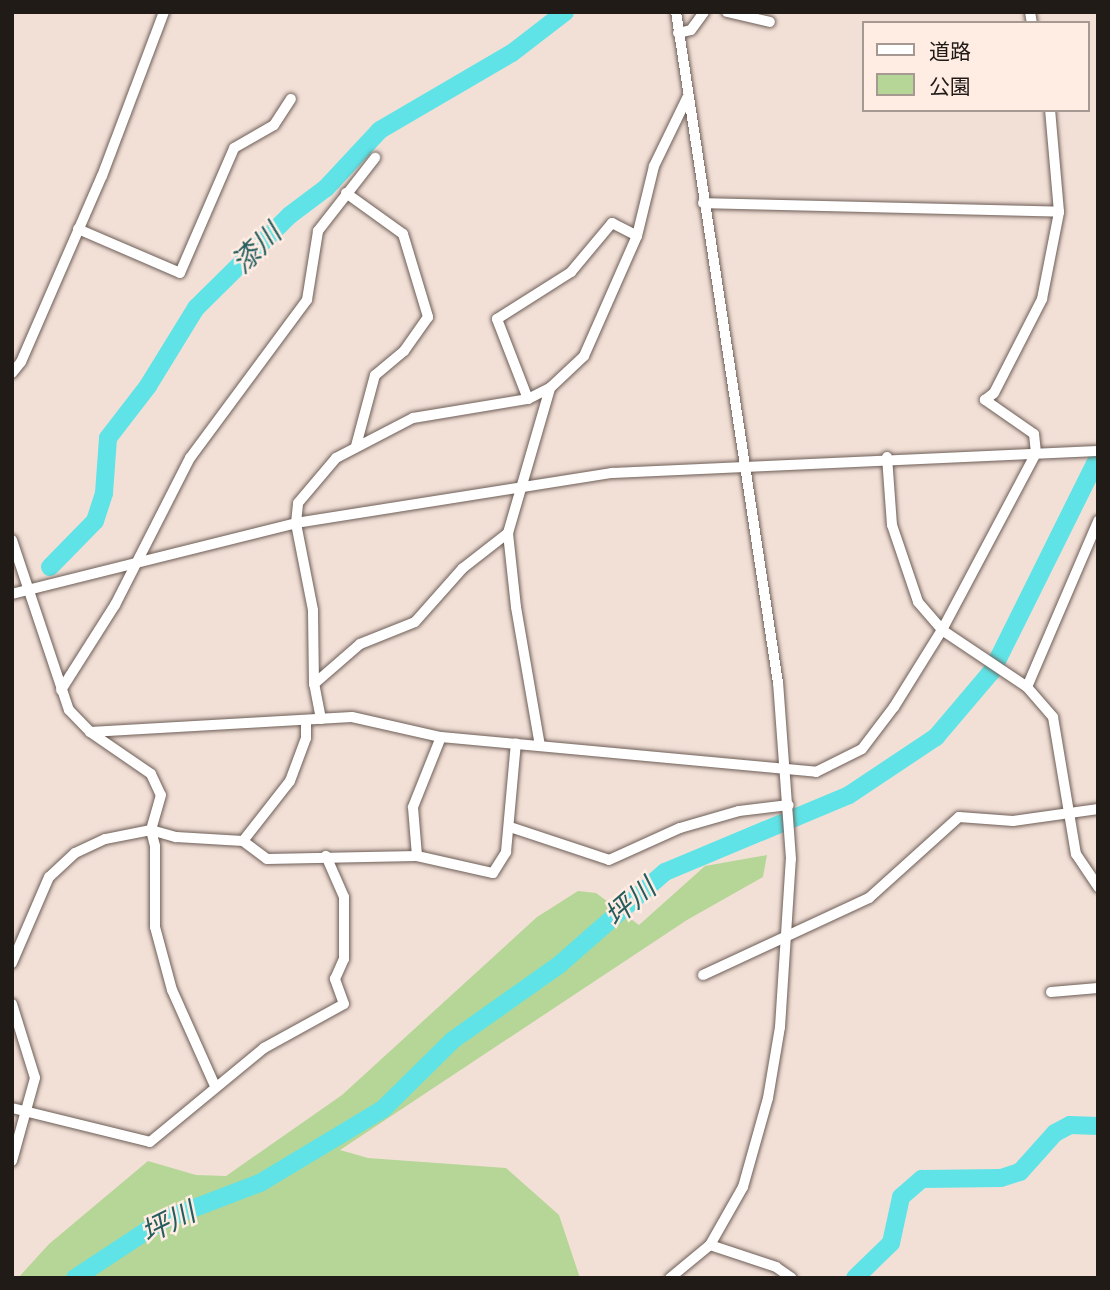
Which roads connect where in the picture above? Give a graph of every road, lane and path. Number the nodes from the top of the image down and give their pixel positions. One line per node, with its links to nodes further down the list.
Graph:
1 (164, 12): 14 (street)
2 (676, 12): 6 (street)
3 (704, 12): 6 (street)
4 (727, 12): 5 (street)
5 (770, 22)
6 (678, 33): 8 (street)
7 (291, 99): 14 (street)
8 (687, 99): 12 (street); 15 (street)
9 (1050, 112): 13 (street)
10 (374, 158): 11 (street)
11 (346, 193): 19 (street); 29 (street)
12 (703, 203): 13 (street); 23 (street)
13 (1059, 212): 21 (street)
14 (78, 229): 16 (street)
15 (637, 236): 17 (street); 18 (street)
16 (12, 373)
17 (550, 388): 18 (street); 24 (street)
18 (528, 399): 19 (street)
19 (356, 446): 26 (street)
20 (1098, 451): 21 (street)
21 (1036, 453): 22 (street); 32 (street)
22 (887, 457): 23 (street); 32 (street)
23 (746, 464): 24 (street); 42 (street)
24 (520, 486): 26 (street); 27 (street)
25 (1098, 521): 34 (street)
26 (296, 523): 29 (street); 33 (street)
27 (508, 533): 33 (street); 41 (street)
28 (12, 540): 30 (street)
29 (139, 558): 30 (street); 35 (street)
30 (29, 589): 31 (street); 35 (street)
31 (12, 594)
32 (942, 629): 34 (street); 42 (street)
33 (314, 684): 36 (street)
34 (1027, 687): 45 (street)
35 (61, 690): 38 (street)
36 (320, 719): 37 (street); 39 (street)
37 (306, 722): 38 (street); 48 (street)
38 (90, 732): 47 (street)
39 (441, 737): 40 (street); 50 (street)
40 (516, 743): 41 (street); 46 (street)
41 (540, 746): 42 (street)
42 (788, 769): 43 (street)
43 (789, 805): 46 (street); 52 (street)
44 (1098, 809): 45 (street)
45 (1068, 814): 51 (street); 52 (street)
46 (510, 827): 50 (street)
47 (151, 831): 48 (street); 53 (street); 58 (street)
48 (243, 841): 49 (street)
49 (326, 856): 50 (street); 58 (street)
50 (417, 856)
51 (1098, 887)
52 (787, 933): 54 (street); 62 (street)
53 (12, 963)
54 (703, 975)
55 (1098, 988): 56 (street)
56 (1051, 992)
57 (12, 1004): 60 (street)
58 (215, 1086): 60 (street)
59 (12, 1108): 60 (street)
60 (25, 1109): 61 (street)
61 (12, 1161)
62 (710, 1245): 63 (street); 64 (street)
63 (670, 1278)
64 (792, 1278)

